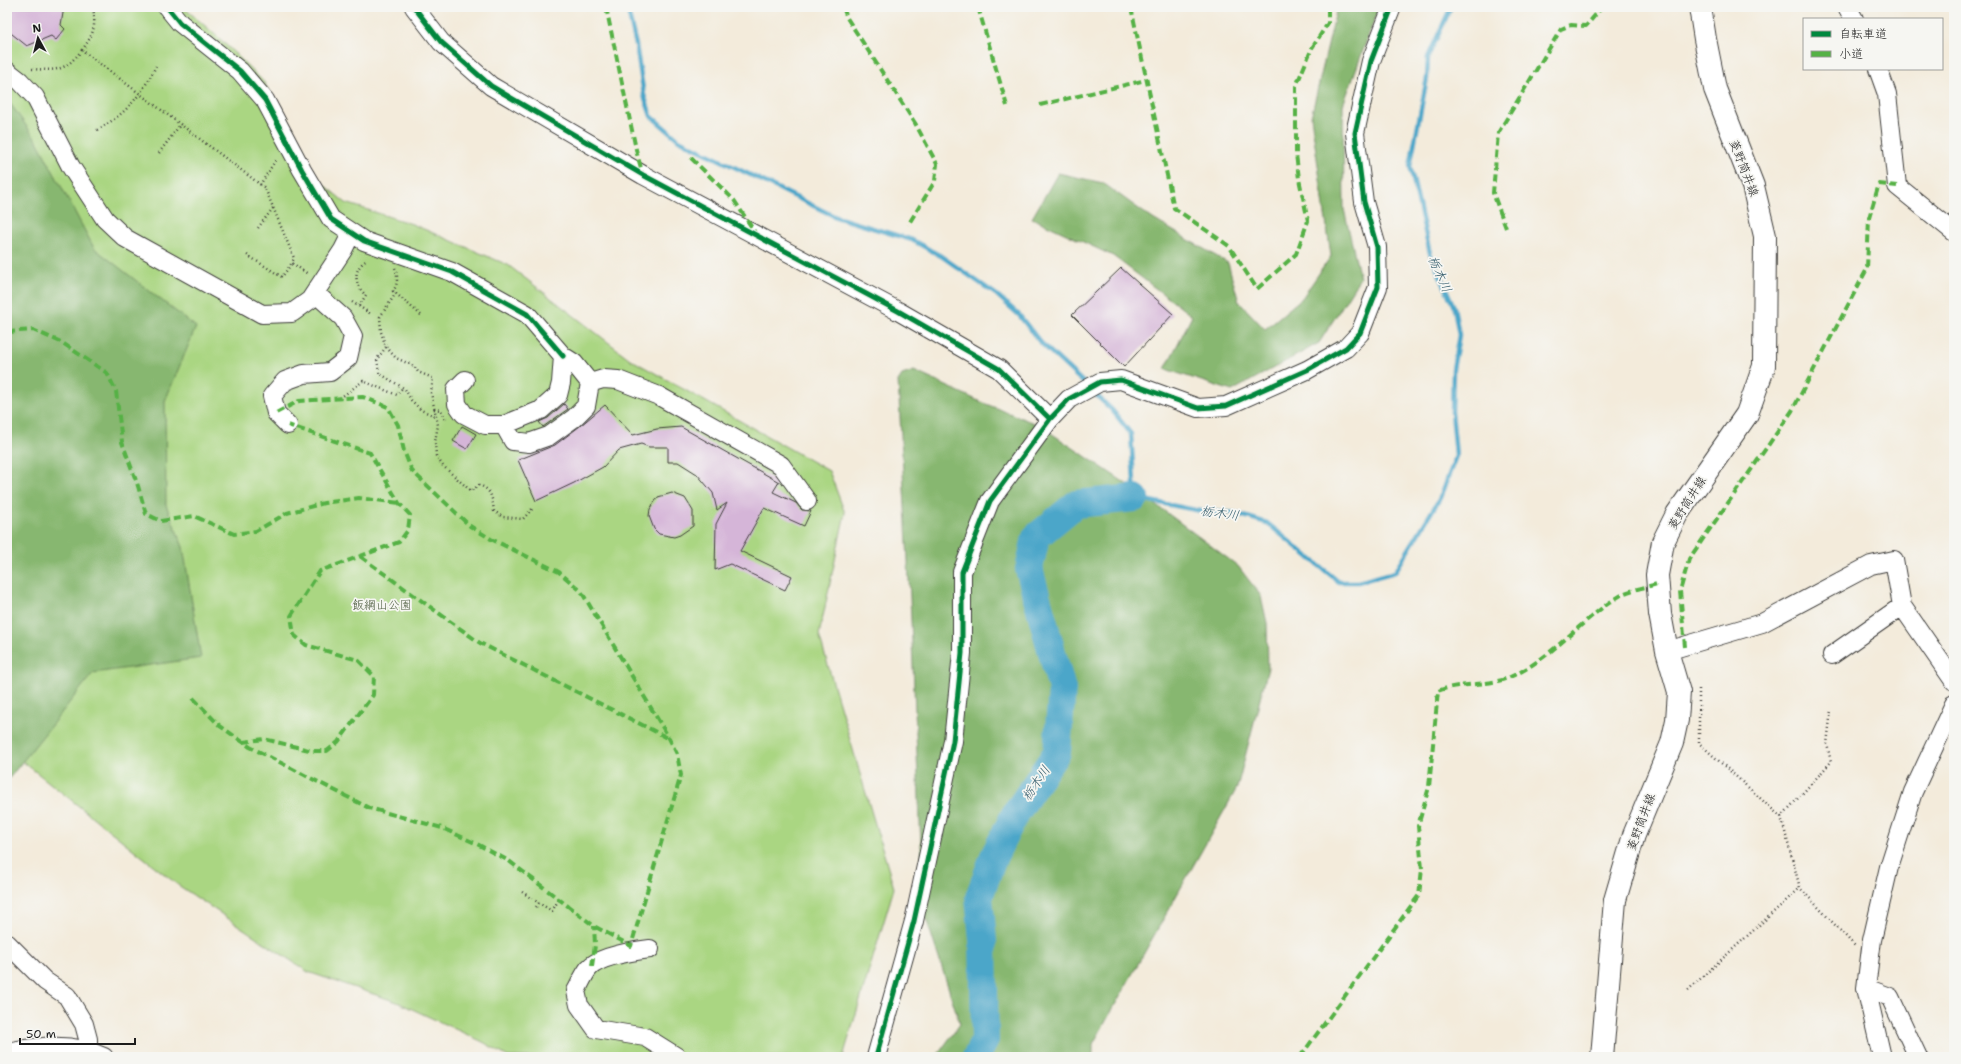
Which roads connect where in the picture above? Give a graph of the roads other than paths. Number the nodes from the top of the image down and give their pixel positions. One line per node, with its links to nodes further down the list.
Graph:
1 (167, 7): 10 (street)
2 (414, 7): 15 (street)
3 (1392, 7): 15 (street)
4 (1700, 7): 20 (main road, 菱野筒井線)
5 (1847, 7): 6 (street)
6 (1853, 18)
7 (1878, 70): 9 (street)
8 (7, 71): 11 (street)
9 (1954, 232)
10 (351, 234): 11 (street); 12 (street)
11 (315, 294): 16 (street)
12 (563, 356): 14 (street); 17 (street)
13 (465, 380): 17 (street)
14 (590, 383): 17 (street); 18 (street)
15 (1050, 419): 30 (street)
16 (288, 425)
17 (504, 425)
18 (807, 501)
19 (1902, 606): 20 (street); 21 (street); 22 (street)
20 (1667, 650): 31 (main road, 菱野筒井線)
21 (1832, 655)
22 (1954, 681)
23 (1954, 704): 26 (street)
24 (7, 943): 28 (street)
25 (650, 949): 29 (street)
26 (1866, 988): 32 (street); 33 (street)
27 (7, 1052): 28 (street)
28 (96, 1054)
29 (677, 1057)
30 (876, 1057)
31 (1602, 1057)
32 (1882, 1057)
33 (1918, 1057)

